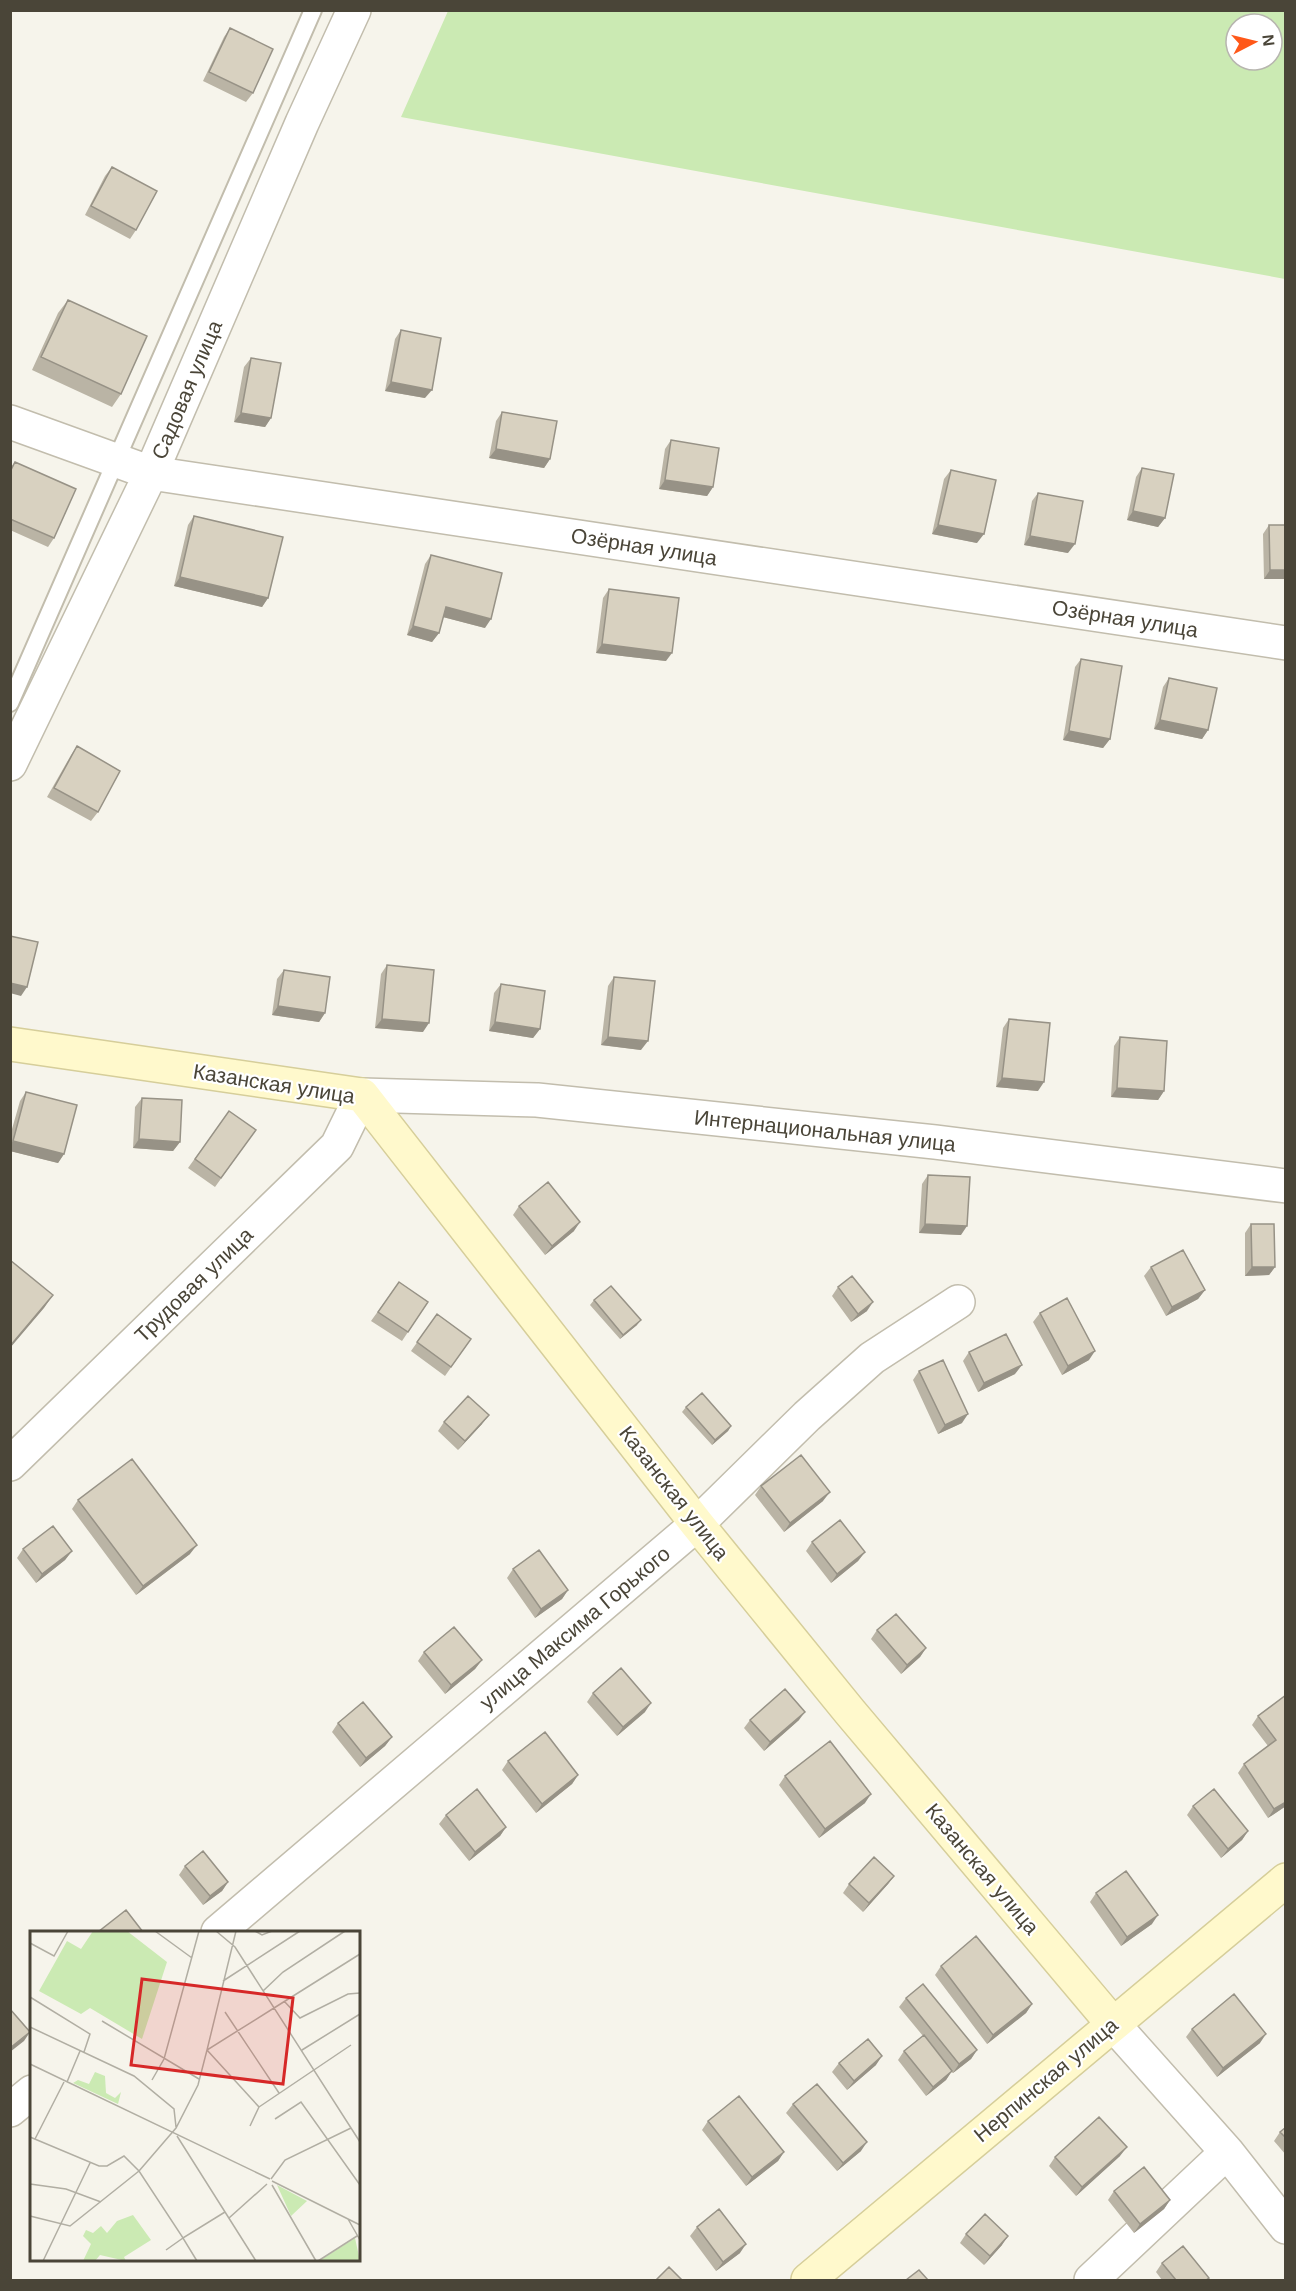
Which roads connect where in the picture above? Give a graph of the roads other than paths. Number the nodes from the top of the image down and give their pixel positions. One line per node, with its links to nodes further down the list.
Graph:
1 (313, 10): 4 (lane)
2 (354, 10): 5 (street, Садовая улица)
3 (10, 422): 4 (street, Озёрная улица)
4 (118, 461): 5 (street, Озёрная улица); 7 (lane)
5 (151, 473): 6 (street, Озёрная улица); 8 (street, Садовая улица)
6 (1286, 643)
7 (10, 703)
8 (10, 764)
9 (10, 1044): 10 (main road, Казанская улица)
10 (362, 1095): 11 (street, Интернациональная улица); 13 (street, Трудовая улица); 14 (main road, Казанская улица)
11 (1286, 1186)
12 (958, 1302): 14 (street, улица Максима Горького)
13 (10, 1464)
14 (697, 1524): 16 (street, улица Максима Горького); 17 (main road, Казанская улица)
15 (1286, 1880): 17 (main road, Нерпинская улица)
16 (219, 1931)
17 (1113, 2024): 20 (street, Казанская улица); 22 (main road, Нерпинская улица)
18 (30, 2094): 19 (street)
19 (10, 2110)
20 (1227, 2152): 21 (street, Казанская улица); 23 (street)
21 (1286, 2227)
22 (808, 2280)
23 (1091, 2280)

